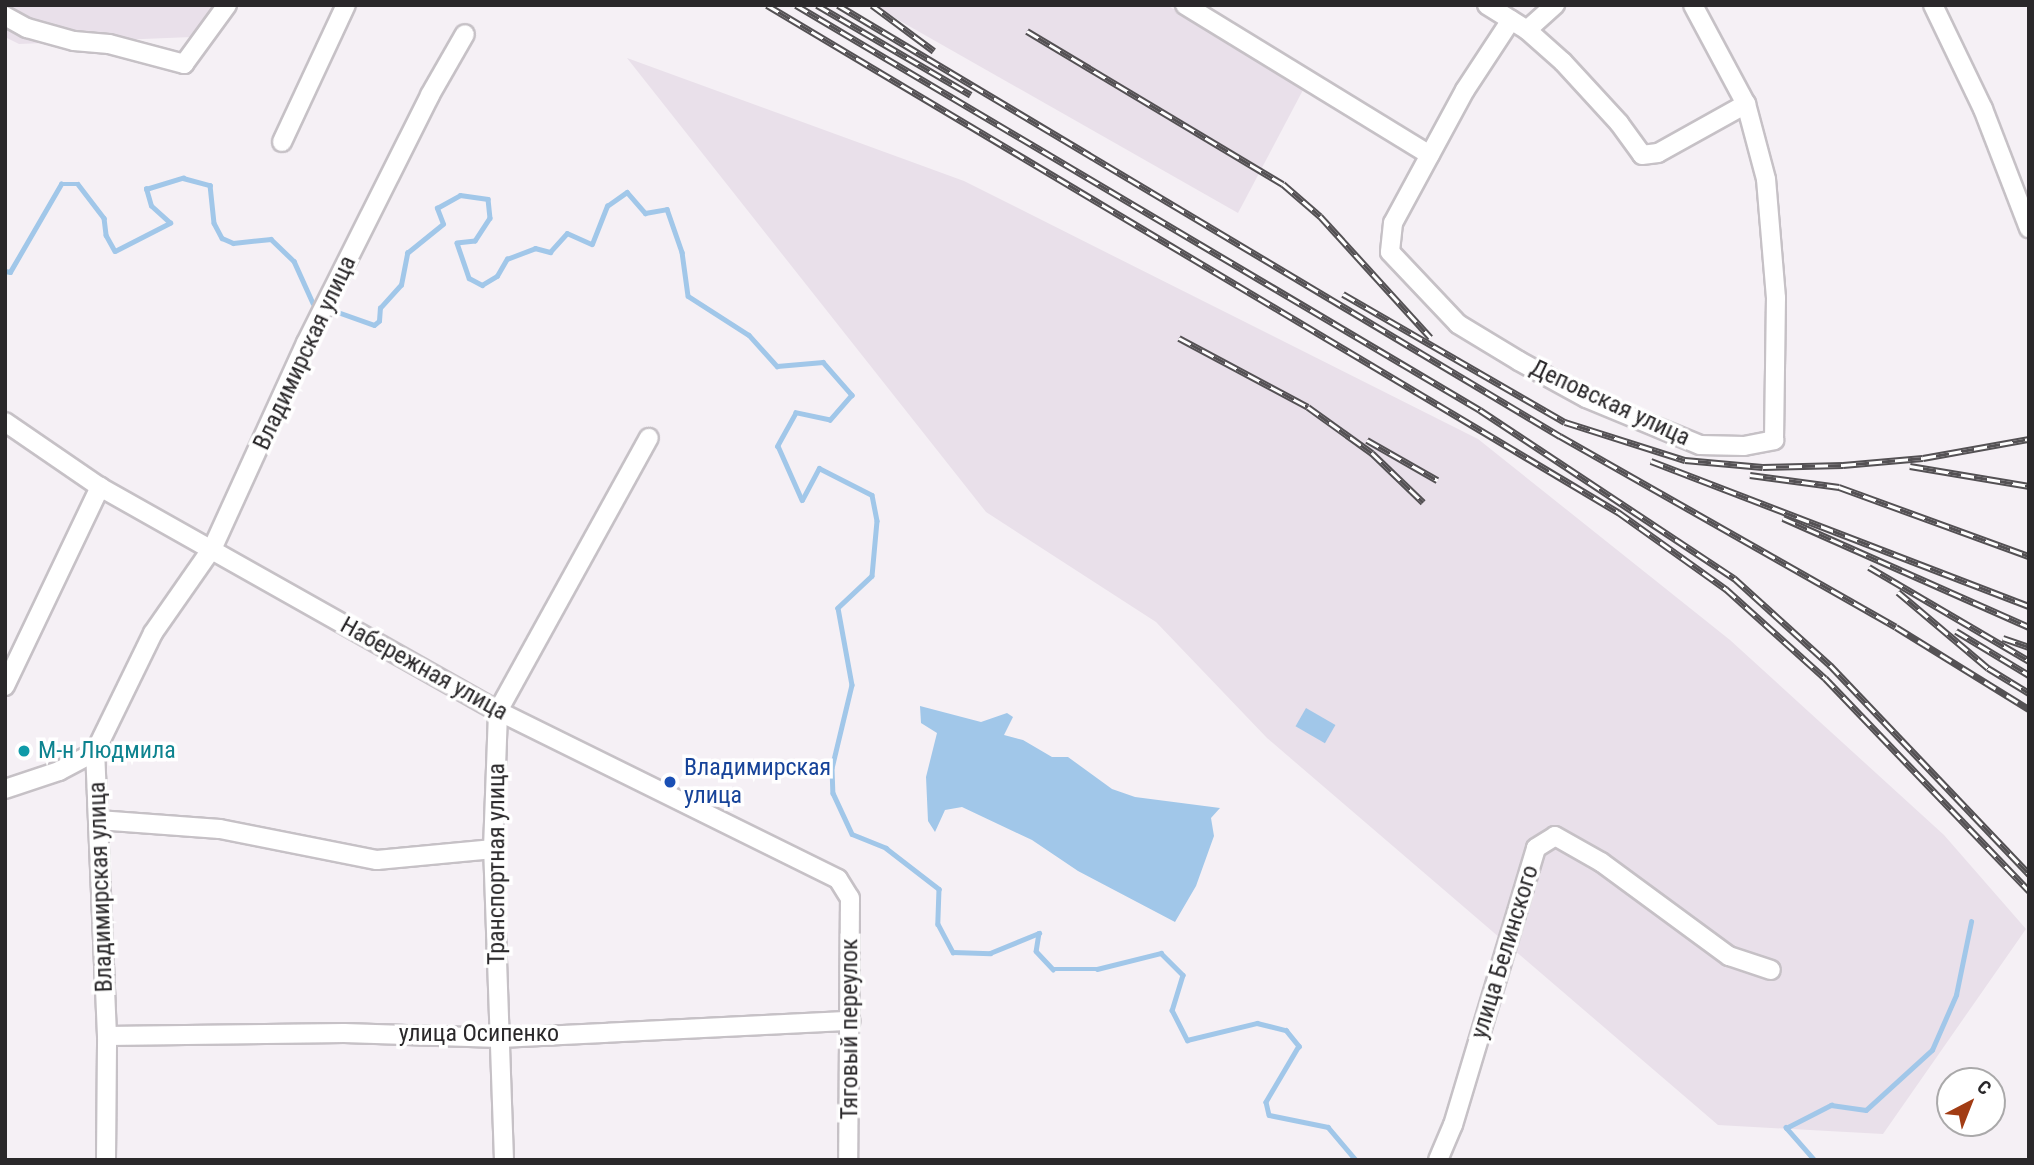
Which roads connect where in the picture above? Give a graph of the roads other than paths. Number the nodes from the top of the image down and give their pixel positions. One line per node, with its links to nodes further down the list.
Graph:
1 (227, 5): 8 (street)
2 (346, 5): 13 (street)
3 (1185, 5): 14 (street)
4 (1487, 5): 9 (street)
5 (1555, 5): 10 (street)
6 (1693, 5): 12 (street)
7 (1933, 5): 15 (street)
8 (5, 16)
9 (1511, 20): 10 (street); 14 (street)
10 (1527, 30): 12 (street)
11 (465, 34): 19 (street, Владимирская улица)
12 (1746, 104): 14 (street, Деповская улица)
13 (282, 142)
14 (1430, 155)
15 (2029, 228)
16 (5, 422): 18 (street, Набережная улица)
17 (649, 438): 21 (street, Транспортная улица)
18 (100, 487): 19 (street, Набережная улица); 20 (street)
19 (213, 547): 21 (street, Набережная улица); 22 (street, Владимирская улица)
20 (5, 686)
21 (498, 711): 25 (street, Транспортная улица); 26 (street, Набережная улица)
22 (95, 752): 23 (street); 24 (street, Владимирская улица)
23 (5, 789)
24 (98, 820): 25 (street); 29 (street, Владимирская улица)
25 (493, 849): 30 (street, Транспортная улица)
26 (850, 898): 28 (street, Тяговый переулок)
27 (1771, 970): 34 (street, улица Белинского)
28 (851, 1021): 30 (street, улица Осипенко); 33 (street, Тяговый переулок)
29 (107, 1036): 30 (street, улица Осипенко); 31 (street, Владимирская улица)
30 (500, 1038): 32 (street, Транспортная улица)
31 (106, 1160)
32 (504, 1160)
33 (848, 1160)
34 (1438, 1160)

